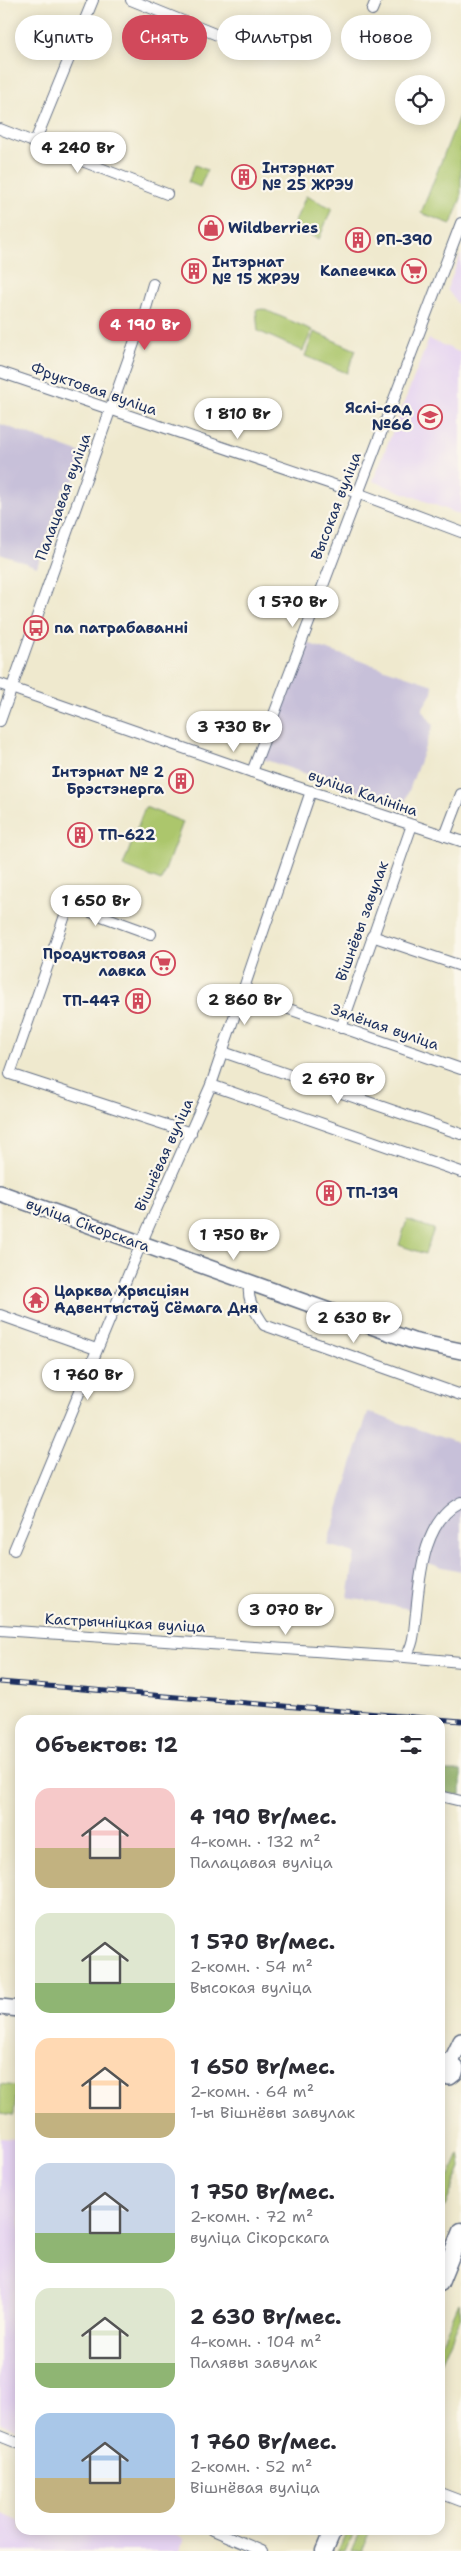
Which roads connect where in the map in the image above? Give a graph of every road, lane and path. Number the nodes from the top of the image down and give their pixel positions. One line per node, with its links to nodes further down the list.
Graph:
1 (93, 0): 7 (street)
2 (131, 0): 5 (street)
3 (376, 0): 4 (street)
4 (372, 10)
5 (217, 35)
6 (0, 129): 7 (street)
7 (34, 144): 8 (street)
8 (167, 194)
9 (461, 223): 13 (street, Высокая вуліца)
10 (153, 284): 12 (street, Палацавая вуліца)
11 (0, 372): 12 (street, Фруктовая вуліца)
12 (110, 411): 13 (street, Фруктовая вуліца); 16 (street, Палацавая вуліца)
13 (357, 493): 14 (street, Фруктовая вуліца); 18 (street, Высокая вуліца)
14 (461, 532)
15 (0, 684): 16 (street, вуліца Калініна)
16 (11, 688): 17 (street, Палацавая вуліца); 18 (street, вуліца Калініна)
17 (0, 721)
18 (252, 772): 19 (street, вуліца Калініна)
19 (311, 791): 21 (street, вуліца Калініна); 27 (street, Вішнёвая вуліца)
20 (461, 794): 22 (street)
21 (412, 826): 22 (street, вуліца Калініна); 25 (street, Вішнёвы завулак)
22 (445, 836): 23 (street, вуліца Калініна)
23 (461, 841)
24 (151, 934): 32 (street)
25 (372, 936): 26 (street); 28 (street, Вішнёвы завулак)
26 (461, 966)
27 (243, 994): 28 (street, Зялёная вуліца); 29 (street, Вішнёвая вуліца)
28 (340, 1028): 30 (street, Зялёная вуліца)
29 (223, 1052): 31 (street, Вішнёвая вуліца); 33 (street)
30 (461, 1069)
31 (212, 1085): 32 (street, Вішнёвая вуліца); 34 (street)
32 (191, 1133): 36 (street, Вішнёвая вуліца)
33 (461, 1134)
34 (461, 1172)
35 (0, 1193): 36 (street, вуліца Сікорскага)
36 (141, 1244): 37 (street, вуліца Сікорскага); 39 (street, Вішнёвая вуліца)
37 (250, 1284): 40 (street, вуліца Сікорскага); 41 (street)
38 (0, 1315): 39 (street)
39 (96, 1349): 43 (street, Вішнёвая вуліца)
40 (461, 1351)
41 (461, 1395)
42 (461, 1502): 45 (street)
43 (14, 1550)
44 (0, 1630): 45 (street, Кастрычніцкая вуліца)
45 (405, 1658): 46 (street, Кастрычніцкая вуліца)
46 (461, 1662)
47 (445, 1797): 48 (street)
48 (461, 1801)
49 (0, 2007): 50 (street)
50 (15, 2008)
51 (461, 2041): 52 (street)
52 (447, 2069)
53 (461, 2233): 54 (main road)
54 (445, 2271)
55 (0, 2436): 56 (street)
56 (15, 2442)
57 (445, 2495): 58 (street)
58 (461, 2501)
59 (225, 2535): 61 (street)
60 (332, 2535): 62 (main road)
61 (262, 2551)
62 (324, 2551)

